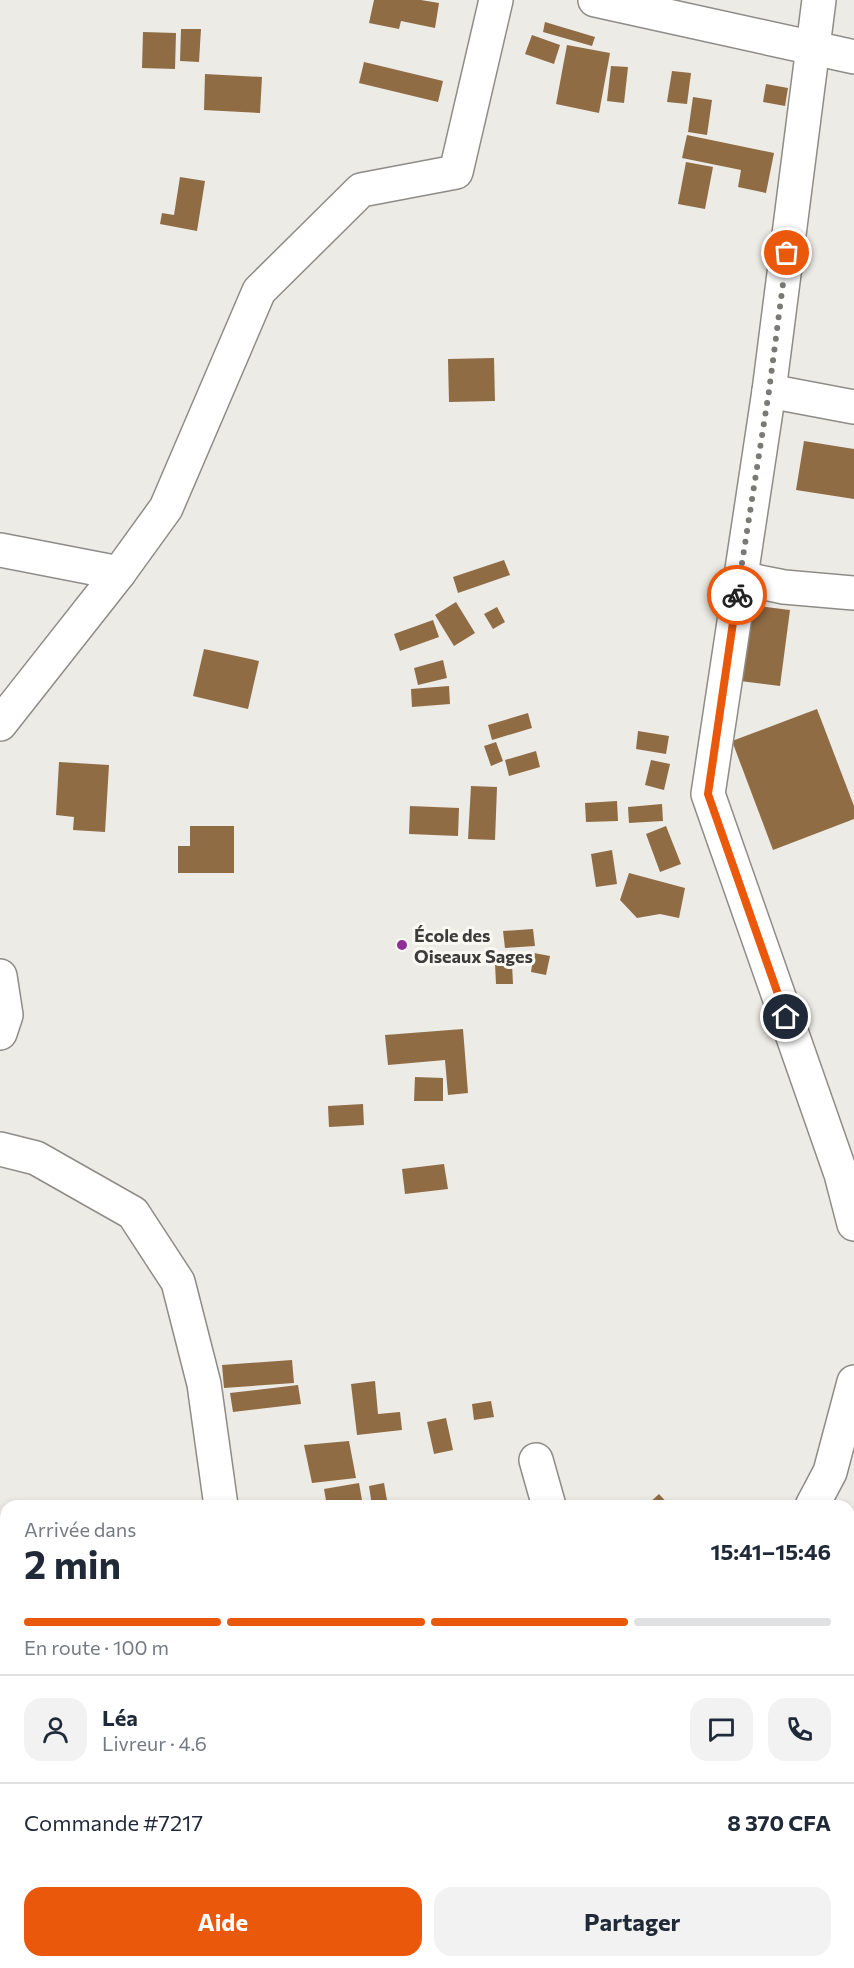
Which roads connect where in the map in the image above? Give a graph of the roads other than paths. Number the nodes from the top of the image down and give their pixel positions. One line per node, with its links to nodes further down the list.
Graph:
1 (496, 0): 9 (street)
2 (596, 0): 4 (street)
3 (819, 0): 4 (street)
4 (813, 47): 5 (street); 6 (street)
5 (854, 57)
6 (769, 391): 7 (street); 10 (street)
7 (854, 407)
8 (0, 550): 9 (street)
9 (119, 573): 12 (street)
10 (740, 578): 11 (street); 16 (street)
11 (854, 593)
12 (0, 724)
13 (0, 976): 14 (street)
14 (0, 1033)
15 (0, 1149): 21 (street)
16 (847, 1173): 17 (street)
17 (854, 1224)
18 (854, 1382): 20 (street)
19 (536, 1460): 22 (street)
20 (842, 1477): 23 (street)
21 (220, 1500)
22 (547, 1500)
23 (818, 1500)

